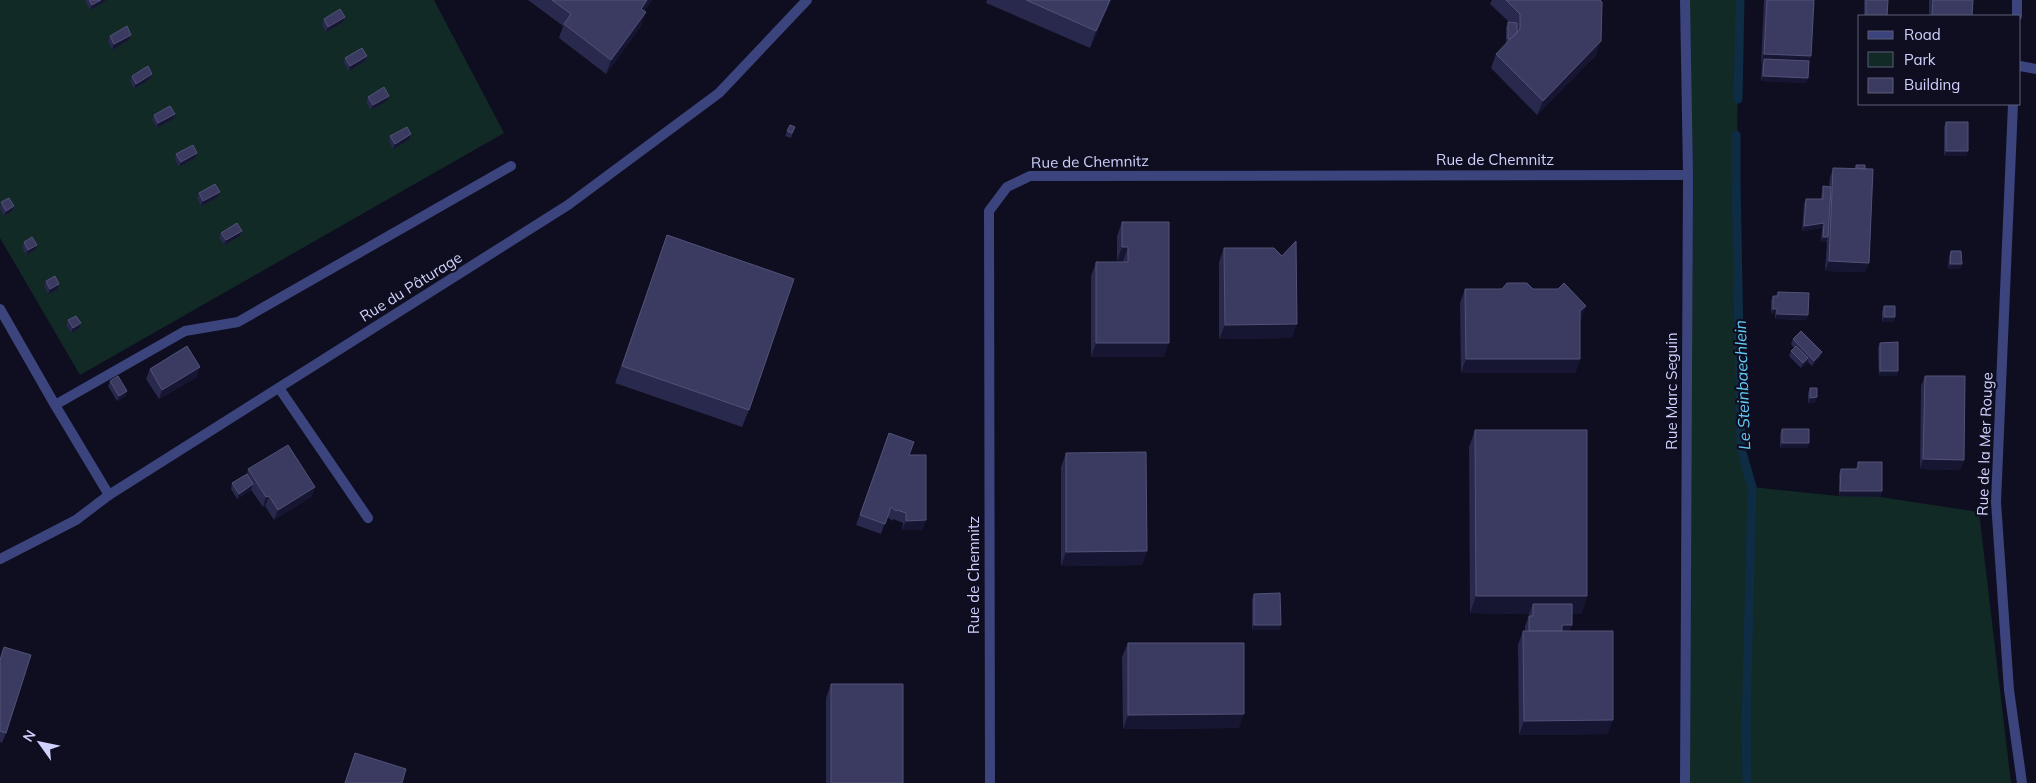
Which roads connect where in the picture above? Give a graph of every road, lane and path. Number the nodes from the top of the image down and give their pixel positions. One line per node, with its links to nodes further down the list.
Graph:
1 (807, 0): 11 (street, Rue du Pâturage)
2 (1685, 0): 9 (street, Rue Marc Seguin)
3 (2017, 0): 4 (street)
4 (2017, 15)
5 (2021, 66): 6 (street)
6 (2036, 69)
7 (2013, 105): 18 (street, Rue de la Mer Rouge)
8 (511, 166): 12 (street)
9 (1688, 175): 16 (street, Rue de Chemnitz); 17 (street, Rue Marc Seguin)
10 (0, 309): 12 (street)
11 (279, 388): 13 (street, Rue du Pâturage); 14 (street)
12 (55, 405): 13 (street)
13 (109, 495): 15 (street, Rue du Pâturage)
14 (368, 518)
15 (0, 559)
16 (990, 783)
17 (1685, 783)
18 (2022, 783)

